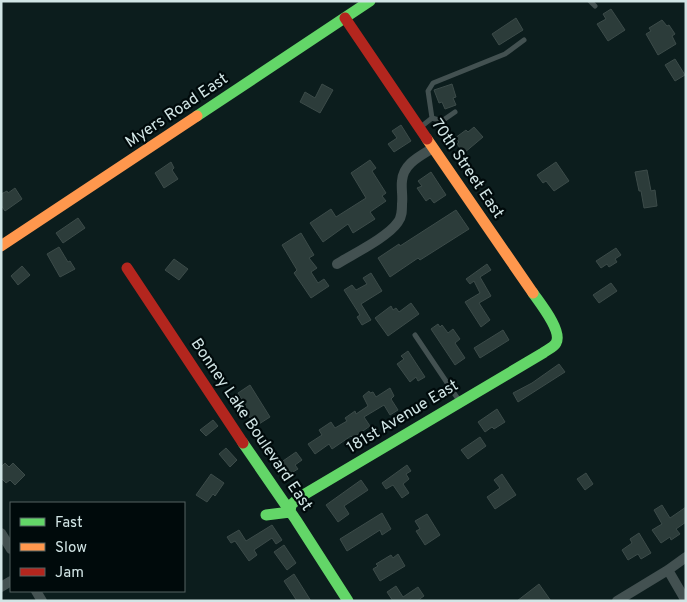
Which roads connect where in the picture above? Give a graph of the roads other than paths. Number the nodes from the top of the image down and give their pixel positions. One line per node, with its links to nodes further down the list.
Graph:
1 (370, 1): 4 (street, Myers Road East)
2 (590, 1): 3 (lane)
3 (595, 6)
4 (345, 18): 8 (street, 70th Street East); 10 (street, Myers Road East)
5 (524, 40): 7 (lane)
6 (456, 112): 7 (lane)
7 (432, 118): 8 (lane)
8 (419, 128): 9 (street, 70th Street East)
9 (433, 148): 11 (street); 14 (street, 70th Street East)
10 (1, 246)
11 (337, 264)
12 (127, 268): 16 (street, Bonney Lake Boulevard East)
13 (415, 335): 15 (lane)
14 (558, 339): 15 (street, 181st Avenue East)
15 (460, 402): 16 (street, 181st Avenue East)
16 (290, 512): 17 (street); 22 (street, Bonney Lake Boulevard East)
17 (266, 515)
18 (1, 533): 19 (street)
19 (10, 547)
20 (686, 557): 21 (street)
21 (668, 570): 23 (street); 24 (street)
22 (348, 601)
23 (616, 601)
24 (686, 601)

